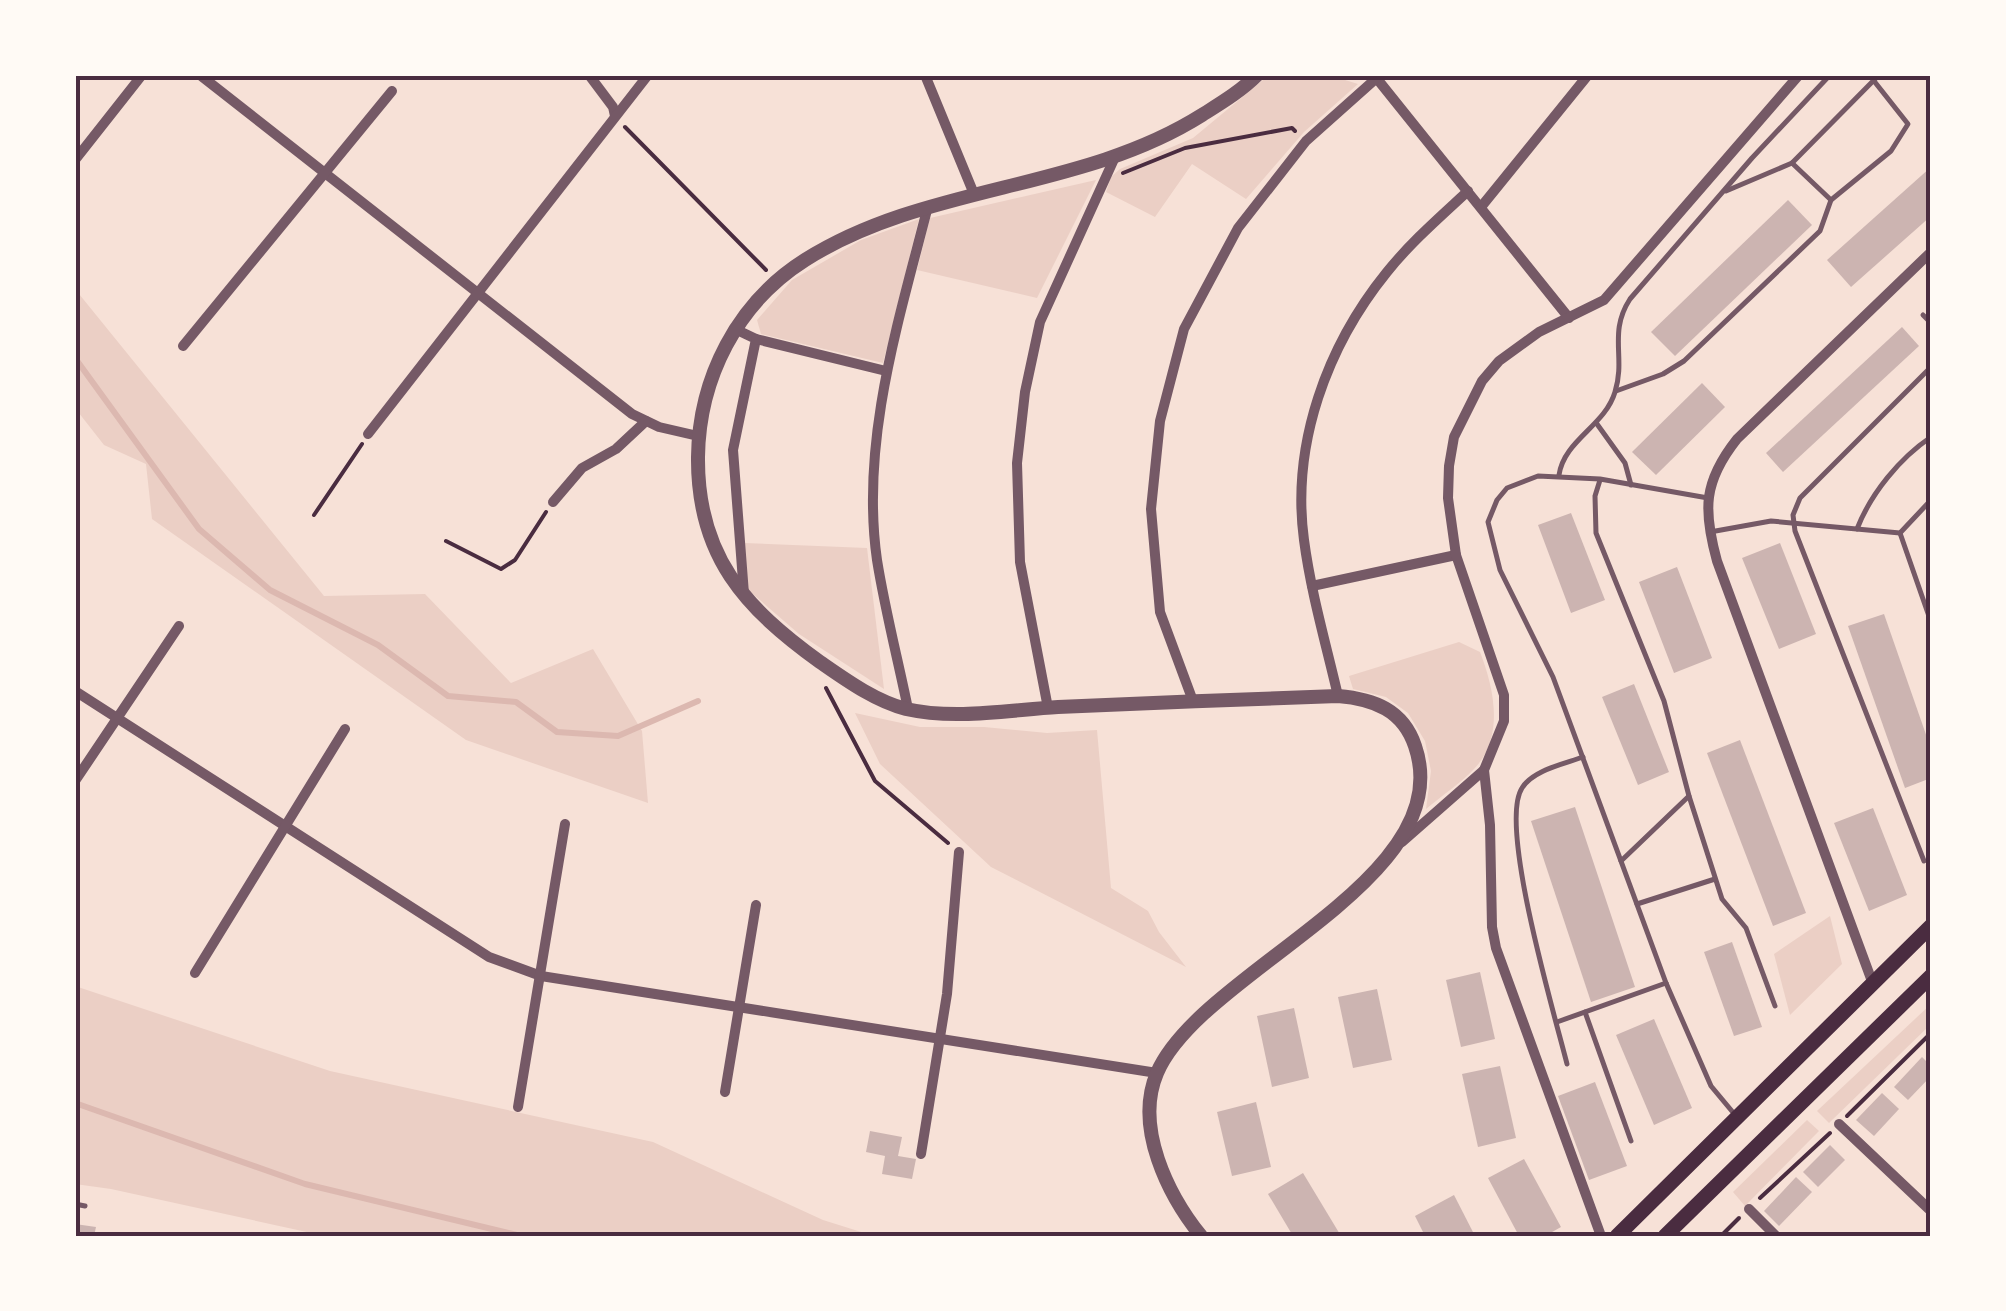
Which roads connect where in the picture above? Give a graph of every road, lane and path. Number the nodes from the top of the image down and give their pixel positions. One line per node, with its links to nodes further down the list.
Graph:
1 (142, 75): 16 (street)
2 (200, 75): 18 (street)
3 (589, 75): 13 (street)
4 (648, 75): 13 (street)
5 (925, 75): 21 (street)
6 (1257, 75): 15 (street)
7 (1588, 75): 24 (street)
8 (1799, 75): 31 (street)
9 (1830, 75): 20 (lane)
10 (1377, 76): 14 (street); 19 (street)
11 (1876, 78): 17 (lane); 22 (lane)
12 (392, 91): 18 (street)
13 (615, 116): 28 (path); 29 (street)
14 (1306, 142): 15 (path); 64 (street)
15 (1115, 157): 21 (street); 65 (street)
16 (75, 160)
17 (1792, 162): 20 (lane); 22 (lane)
18 (324, 174): 29 (street); 35 (street)
19 (1468, 191): 24 (street); 57 (street)
20 (1724, 192): 38 (lane)
21 (974, 194): 23 (street)
22 (1831, 200): 38 (lane)
23 (928, 206): 28 (street); 37 (street)
24 (1481, 207): 31 (street)
25 (1931, 252): 26 (street)
26 (1922, 262): 27 (lane); 47 (street)
27 (1931, 271)
28 (776, 281): 33 (street)
29 (477, 294): 39 (street); 41 (street)
30 (1923, 315): 32 (lane)
31 (1569, 318): 56 (street)
32 (1931, 323)
33 (736, 329): 34 (street); 42 (street)
34 (756, 339): 37 (street); 58 (street)
35 (183, 346)
36 (1931, 367): 51 (lane)
37 (886, 372): 66 (street)
38 (1616, 391): 40 (lane)
39 (646, 420): 42 (street); 49 (street)
40 (1597, 424): 44 (lane); 46 (lane)
41 (368, 434): 50 (path)
42 (698, 436): 58 (street)
43 (1931, 436): 52 (lane)
44 (1559, 476): 45 (lane); 69 (lane)
45 (1600, 480): 46 (lane); 72 (lane)
46 (1630, 485): 47 (lane)
47 (1708, 498): 53 (street)
48 (1931, 500): 54 (lane)
49 (552, 502): 55 (path)
50 (314, 515)
51 (1793, 522): 52 (lane); 53 (lane); 78 (lane)
52 (1857, 529): 54 (lane)
53 (1709, 532): 87 (street)
54 (1900, 534): 59 (lane)
55 (446, 541)
56 (1456, 555): 57 (street); 70 (street)
57 (1312, 586): 63 (street)
58 (745, 600): 66 (street)
59 (1931, 622)
60 (180, 626): 67 (street)
61 (824, 685): 75 (path)
62 (75, 691): 67 (street)
63 (1338, 696): 64 (street); 76 (street)
64 (1193, 701): 65 (street)
65 (1048, 708): 66 (street)
66 (908, 709)
67 (117, 718): 71 (street); 74 (street)
68 (346, 730): 74 (street)
69 (1582, 756): 77 (lane); 91 (lane)
70 (1484, 770): 76 (street); 107 (street)
71 (75, 781)
72 (1689, 796): 77 (lane); 79 (lane)
73 (565, 824): 84 (street)
74 (288, 826): 83 (street); 84 (street)
75 (958, 852): 93 (street)
76 (1390, 852): 95 (street)
77 (1621, 861): 80 (lane)
78 (1924, 861)
79 (1716, 878): 80 (lane); 88 (lane)
80 (1637, 904): 86 (lane)
81 (756, 906): 89 (street)
82 (1931, 926): 87 (main road)
83 (195, 973)
84 (541, 976): 89 (street); 97 (street)
85 (1931, 976): 109 (main road)
86 (1666, 983): 90 (lane); 98 (lane)
87 (1873, 984): 98 (main road)
88 (1775, 1006)
89 (740, 1007): 93 (street); 96 (street)
90 (1585, 1012): 91 (lane); 100 (lane)
91 (1556, 1022): 94 (lane)
92 (1931, 1033): 99 (path)
93 (940, 1038): 95 (street); 101 (street)
94 (1567, 1064)
95 (1157, 1073): 106 (street)
96 (725, 1092)
97 (518, 1107)
98 (1738, 1117): 108 (main road)
99 (1839, 1124): 104 (path); 105 (street)
100 (1630, 1141)
101 (921, 1154)
102 (75, 1204): 103 (lane)
103 (85, 1206)
104 (1749, 1209): 110 (path); 111 (street)
105 (1930, 1209)
106 (1201, 1236)
107 (1601, 1236)
108 (1617, 1236)
109 (1665, 1236)
110 (1721, 1236)
111 (1776, 1236)

